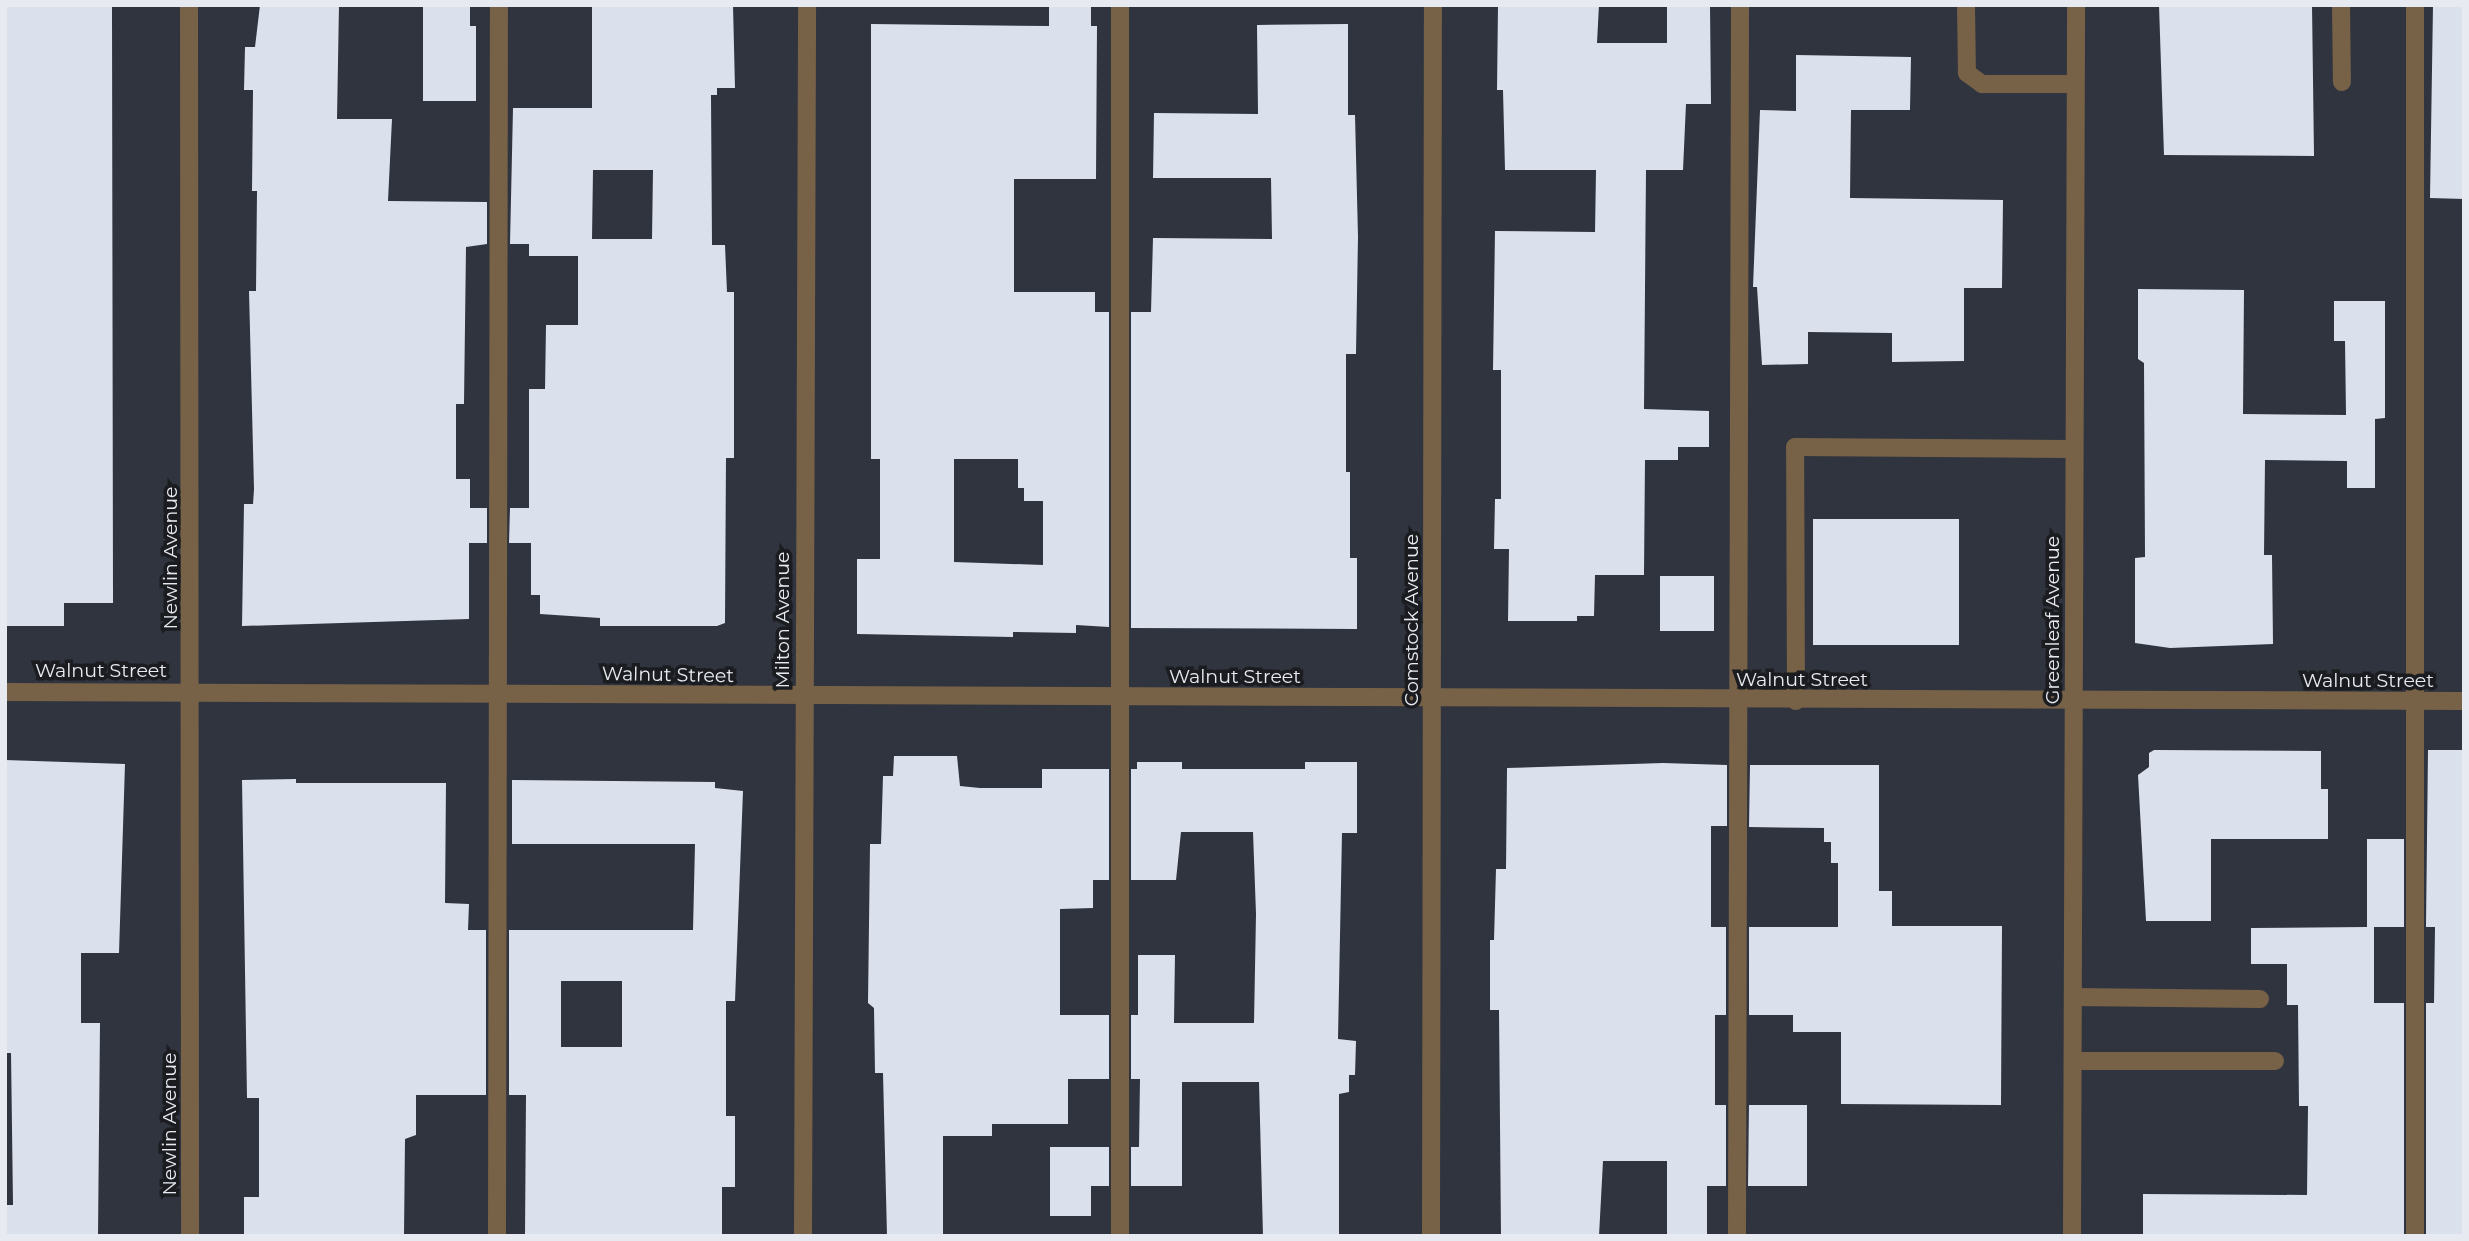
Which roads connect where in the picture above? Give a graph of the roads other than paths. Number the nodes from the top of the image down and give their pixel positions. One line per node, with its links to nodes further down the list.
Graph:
1 (189, 5): 15 (street, Newlin Avenue)
2 (499, 5): 16 (street)
3 (807, 5): 18 (street, Milton Avenue)
4 (1120, 5): 17 (street)
5 (1433, 5): 19 (street, Comstock Avenue)
6 (1740, 5): 20 (street)
7 (1966, 5): 12 (street)
8 (2076, 5): 12 (street, Greenleaf Avenue)
9 (2342, 5): 11 (street)
10 (2414, 5): 22 (street)
11 (2342, 82)
12 (2075, 84): 13 (street, Greenleaf Avenue)
13 (2074, 449): 21 (street); 24 (street, Greenleaf Avenue)
14 (5, 692): 15 (street, Walnut Street)
15 (193, 692): 16 (street, Walnut Street); 29 (street, Newlin Avenue)
16 (498, 694): 18 (street, Walnut Street); 30 (street)
17 (1122, 697): 18 (street, Walnut Street); 19 (street, Walnut Street); 32 (street)
18 (804, 698): 31 (street, Milton Avenue)
19 (1433, 699): 20 (street, Walnut Street); 33 (street, Comstock Avenue)
20 (1738, 700): 21 (street, Walnut Street); 34 (street)
21 (1796, 701): 24 (street, Walnut Street)
22 (2417, 701): 23 (street, Walnut Street); 24 (street, Walnut Street); 36 (street)
23 (2464, 701)
24 (2074, 702): 25 (street, Greenleaf Avenue)
25 (2073, 997): 26 (street); 27 (street, Greenleaf Avenue)
26 (2260, 999)
27 (2073, 1061): 28 (street); 35 (street, Greenleaf Avenue)
28 (2275, 1061)
29 (190, 1236)
30 (497, 1236)
31 (803, 1236)
32 (1120, 1236)
33 (1431, 1236)
34 (1737, 1236)
35 (2072, 1236)
36 (2415, 1236)

